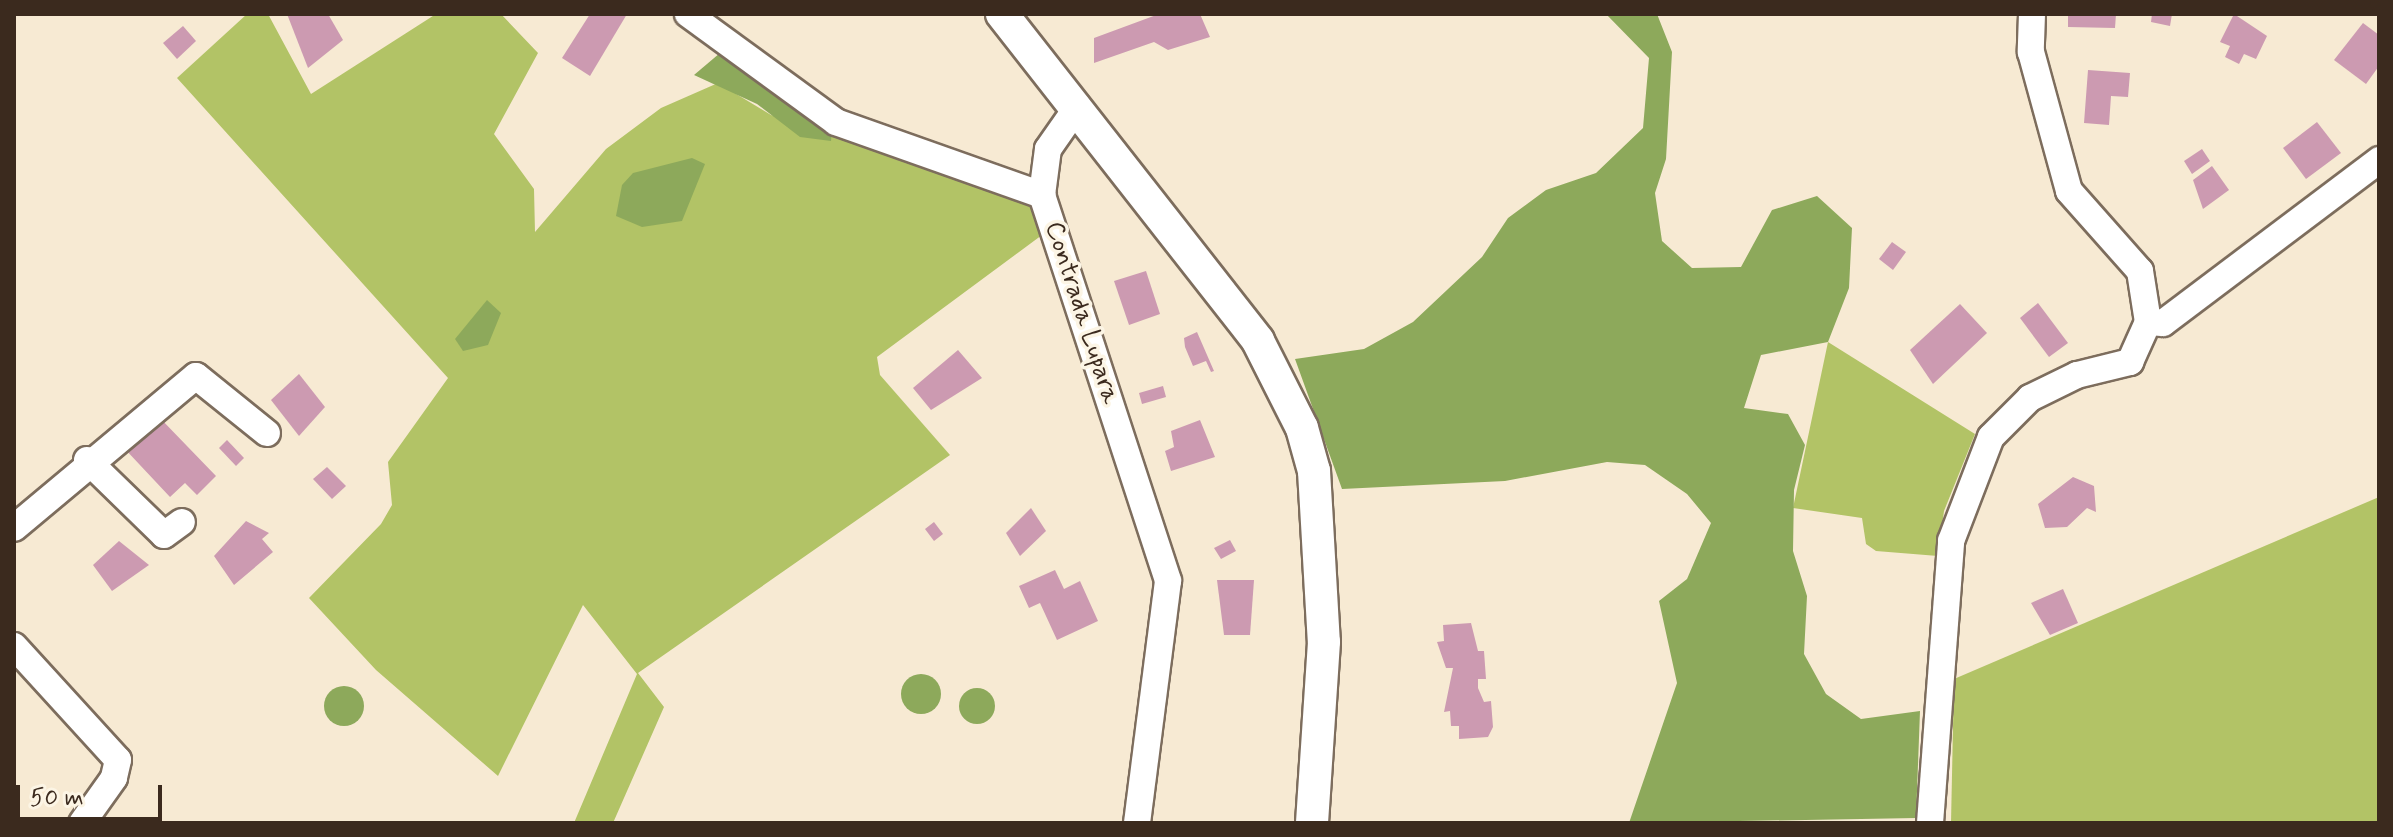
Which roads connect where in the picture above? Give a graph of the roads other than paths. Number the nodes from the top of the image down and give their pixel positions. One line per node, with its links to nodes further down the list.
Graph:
1 (688, 14): 6 (street, Contrada Lupara)
2 (1002, 14): 4 (main road)
3 (2032, 14): 7 (street)
4 (1078, 106): 6 (street); 15 (main road)
5 (2379, 160): 7 (street)
6 (1042, 195): 14 (street, Contrada Lupara)
7 (2148, 322): 16 (street)
8 (267, 433): 9 (street)
9 (87, 460): 10 (street); 11 (street)
10 (182, 522)
11 (14, 528)
12 (14, 646): 13 (street)
13 (82, 823)
14 (1137, 823)
15 (1312, 823)
16 (1930, 823)

